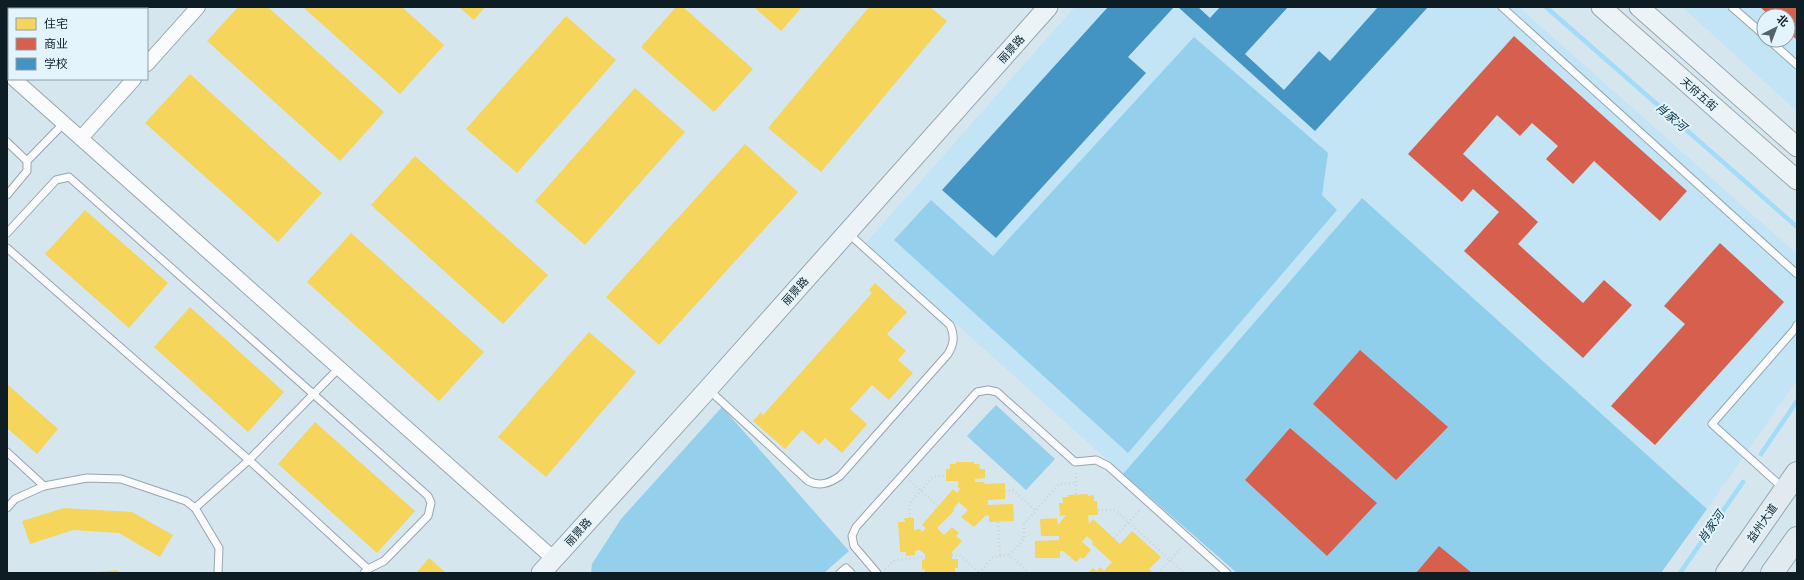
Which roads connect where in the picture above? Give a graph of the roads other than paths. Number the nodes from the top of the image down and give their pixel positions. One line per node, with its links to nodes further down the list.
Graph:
1 (198, 7): 9 (street)
2 (1048, 7): 20 (street, 丽景路)
3 (1502, 7): 23 (lane)
4 (1601, 7): 18 (street, 天府五街)
5 (1639, 7): 16 (street)
6 (1732, 7): 7 (lane)
7 (1756, 28)
8 (1778, 48): 10 (lane)
9 (148, 63)
10 (1797, 65)
11 (15, 80): 13 (street)
12 (133, 80): 14 (street)
13 (64, 123): 14 (street); 17 (lane)
14 (81, 138): 25 (street)
15 (7, 142): 17 (lane)
16 (1797, 147)
17 (27, 161): 19 (lane)
18 (1797, 180)
19 (7, 195)
20 (847, 232): 26 (street, 丽景路); 26 (lane)
21 (7, 233): 27 (lane)
22 (7, 248): 29 (lane)
23 (1797, 274)
24 (1797, 325): 30 (lane)
25 (339, 368): 27 (lane); 35 (street)
26 (708, 389): 35 (street, 丽景路)
27 (314, 394): 29 (lane); 36 (lane)
28 (7, 452): 31 (lane)
29 (249, 460): 33 (lane); 36 (lane)
30 (1791, 481): 42 (main road, 益州大道)
31 (44, 486): 32 (lane); 33 (lane)
32 (7, 508)
33 (195, 508): 37 (lane)
34 (1797, 538): 43 (main road)
35 (550, 566)
36 (366, 571)
37 (218, 573)
38 (840, 573): 39 (lane)
39 (851, 573)
40 (877, 573): 41 (lane)
41 (1227, 573)
42 (1727, 573)
43 (1772, 573)

